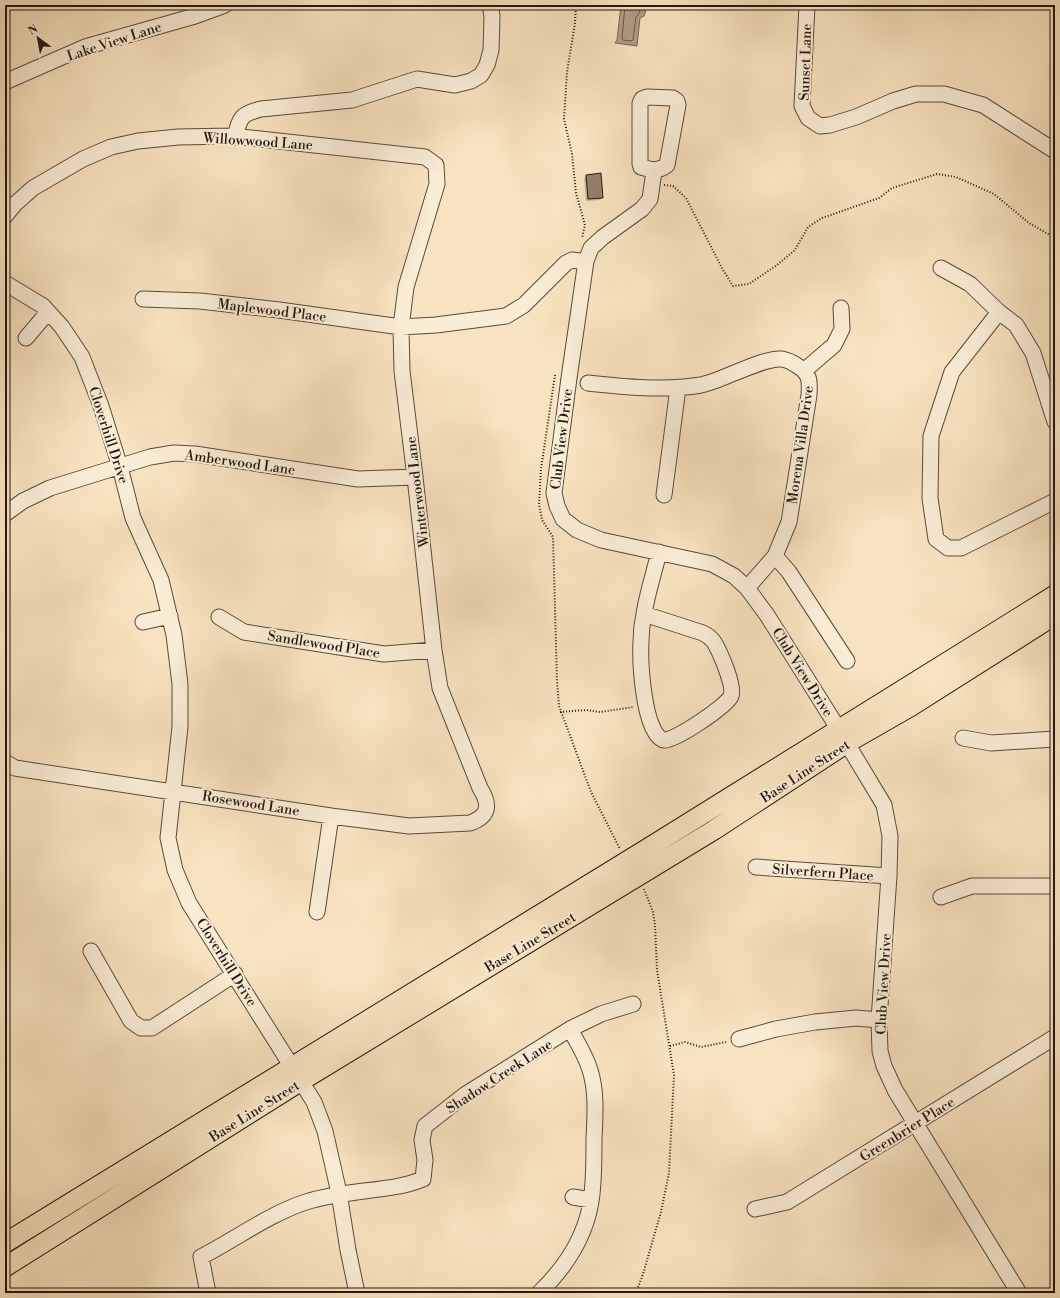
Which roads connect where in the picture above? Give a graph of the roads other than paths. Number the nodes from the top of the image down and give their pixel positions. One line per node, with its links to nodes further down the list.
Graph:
1 (226, 5): 4 (street, Lake View Lane)
2 (490, 5): 5 (street)
3 (807, 5): 6 (street, Sunset Lane)
4 (5, 82)
5 (235, 137): 7 (street, Willowwood Lane); 9 (street, Willowwood Lane)
6 (1055, 150)
7 (436, 165): 17 (street, Winterwood Lane)
8 (653, 177): 8 (street); 10 (street, Club View Drive)
9 (5, 216)
10 (586, 262): 17 (street, Maplewood Place); 28 (street, Club View Drive)
11 (941, 268): 16 (street)
12 (5, 283): 15 (street, Cloverhill Drive)
13 (143, 299): 17 (street, Maplewood Place)
14 (841, 308): 19 (street)
15 (48, 312): 18 (street); 23 (street, Cloverhill Drive)
16 (1000, 312): 22 (street); 26 (street)
17 (401, 328): 24 (street, Winterwood Lane)
18 (26, 338)
19 (806, 370): 21 (street, Morena Villa Drive); 29 (street, Morena Villa Drive)
20 (588, 383): 21 (street, Morena Villa Drive)
21 (678, 388): 25 (street)
22 (1055, 422)
23 (120, 467): 24 (street, Amberwood Lane); 27 (street, Amberwood Lane); 34 (street, Cloverhill Drive)
24 (415, 476): 37 (street, Winterwood Lane)
25 (664, 495)
26 (1055, 501)
27 (5, 514)
28 (658, 552): 30 (street, Club View Drive); 32 (street)
29 (775, 556): 30 (street, Morena Villa Drive); 38 (street)
30 (747, 588): 39 (street, Club View Drive)
31 (1055, 595): 39 (main road, Base Line Street)
32 (644, 614): 32 (street)
33 (1055, 615): 39 (main road, Base Line Street)
34 (170, 616): 36 (street); 43 (street, Cloverhill Drive)
35 (219, 617): 37 (street, Sandlewood Place)
36 (143, 622)
37 (434, 650): 44 (street, Winterwood Lane)
38 (847, 662)
39 (843, 736): 47 (street, Club View Drive); 58 (main road, Base Line Street)
40 (963, 738): 41 (street)
41 (1055, 739)
42 (10, 765): 43 (street, Rosewood Lane)
43 (173, 792): 45 (street, Rosewood Lane); 52 (street, Cloverhill Drive)
44 (485, 814): 45 (street, Rosewood Lane)
45 (331, 816): 50 (street)
46 (756, 867): 47 (street, Silverfern Place)
47 (889, 876): 54 (street, Club View Drive)
48 (1055, 886): 49 (street)
49 (941, 897)
50 (317, 912)
51 (91, 951): 52 (street)
52 (235, 974): 58 (street, Cloverhill Drive)
53 (633, 1004): 55 (street, Shadow Creek Lane)
54 (879, 1020): 57 (street); 59 (street, Club View Drive)
55 (570, 1029): 60 (street, Shadow Creek Lane); 62 (street)
56 (1055, 1037): 59 (street, Greenbrier Place)
57 (739, 1039)
58 (296, 1074): 60 (street, Cloverhill Drive); 64 (main road, Base Line Street); 65 (main road, Base Line Street)
59 (915, 1124): 63 (street, Greenbrier Place); 69 (street, Club View Drive)
60 (339, 1193): 66 (street, Shadow Creek Lane); 67 (street, Cloverhill Drive)
61 (573, 1197): 62 (street)
62 (591, 1200): 68 (street)
63 (755, 1209)
64 (5, 1243)
65 (5, 1267)
66 (208, 1293)
67 (357, 1293)
68 (539, 1293)
69 (1019, 1293)

